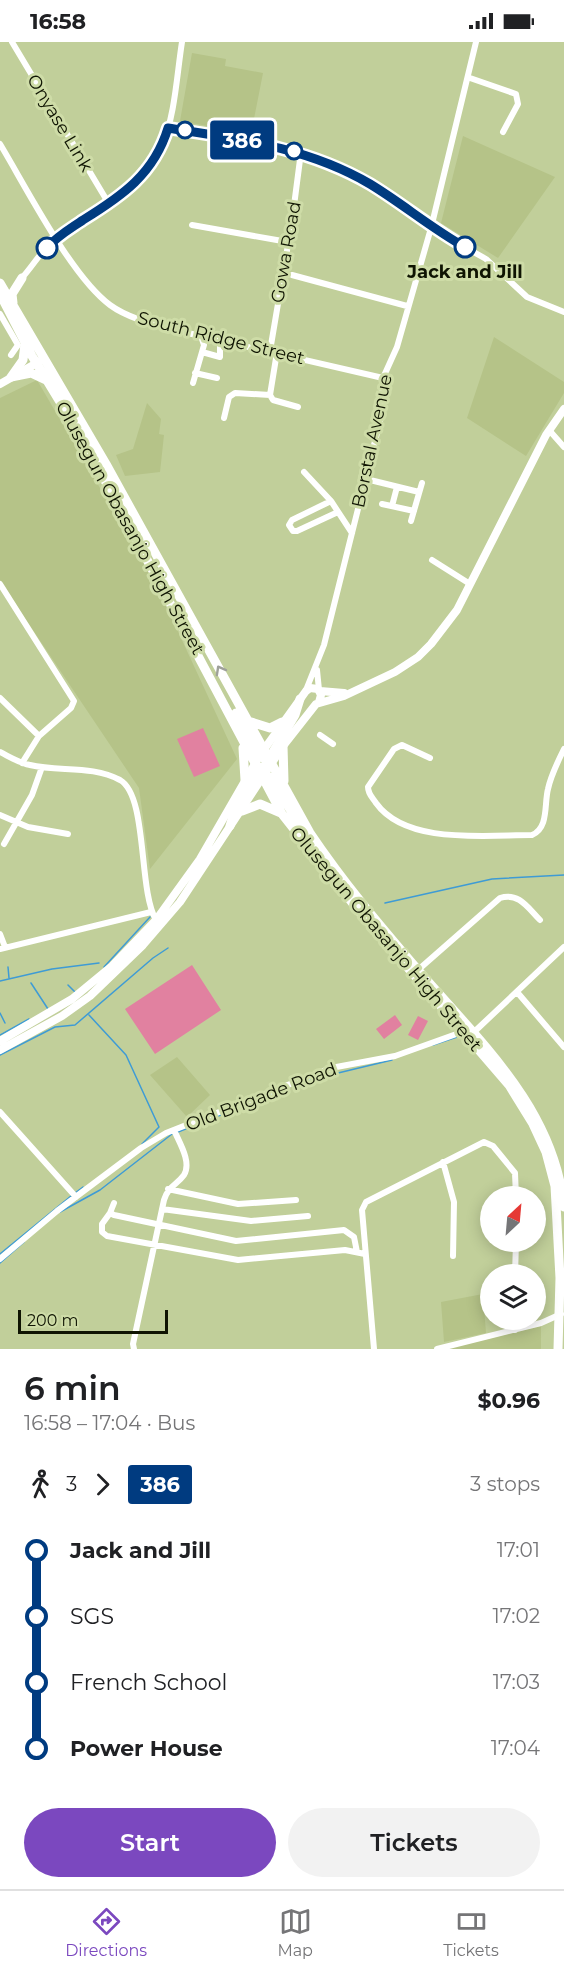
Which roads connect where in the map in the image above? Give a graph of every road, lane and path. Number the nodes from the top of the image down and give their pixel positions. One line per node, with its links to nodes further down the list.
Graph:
1 (12, 42): 9 (street, Onyase Link)
2 (182, 42): 5 (street)
3 (476, 42): 4 (street, Borstal Avenue)
4 (470, 78): 6 (street); 11 (street, Borstal Avenue)
5 (168, 128): 8 (street); 9 (street)
6 (503, 132)
7 (0, 144): 12 (street, South Ridge Street)
8 (301, 152): 11 (street); 13 (street, Gowa Road)
9 (109, 204): 12 (street)
10 (192, 225): 13 (street)
11 (431, 228): 18 (street, Borstal Avenue); 20 (street)
12 (56, 237): 15 (street); 22 (street, South Ridge Street)
13 (288, 242): 26 (street, Gowa Road)
14 (292, 275): 18 (street)
15 (20, 280): 16 (main road); 17 (street); 19 (main road)
16 (0, 282): 17 (main road, Olusegun Obasanjo High Street)
17 (3, 295): 19 (main road, Olusegun Obasanjo High Street); 24 (main road, Olusegun Obasanjo High Street)
18 (407, 306): 32 (street, Borstal Avenue)
19 (15, 308): 28 (main road, Olusegun Obasanjo High Street)
20 (564, 312)
21 (0, 314): 27 (street)
22 (201, 336): 23 (street, South Ridge Street); 25 (street)
23 (220, 339): 25 (street); 26 (street, South Ridge Street)
24 (26, 342): 28 (main road, Olusegun Obasanjo High Street); 30 (main road)
25 (202, 352): 29 (street)
26 (273, 352): 32 (street, South Ridge Street); 36 (street, Gowa Road)
27 (11, 355)
28 (41, 360): 30 (main road); 34 (main road, Olusegun Obasanjo High Street); 65 (main road, Olusegun Obasanjo High Street, one-way to 28)
29 (195, 372): 31 (street); 33 (street)
30 (11, 377): 34 (main road); 35 (main road)
31 (217, 378)
32 (383, 378): 44 (street, Borstal Avenue)
33 (192, 382)
34 (51, 383): 59 (main road, Olusegun Obasanjo High Street)
35 (0, 384)
36 (270, 395): 37 (street); 39 (street)
37 (298, 407)
38 (564, 409): 40 (main road)
39 (224, 418)
40 (549, 430): 41 (main road); 42 (street)
41 (542, 441): 42 (street); 57 (main road)
42 (561, 445)
43 (304, 472): 48 (street)
44 (366, 479): 46 (street); 54 (street, Borstal Avenue)
45 (422, 483): 47 (street)
46 (397, 487): 47 (street); 50 (street)
47 (419, 492): 51 (street)
48 (331, 501): 52 (street); 52 (street)
49 (382, 504): 50 (street)
50 (392, 506): 51 (street)
51 (414, 511): 53 (street)
52 (338, 512): 54 (street)
53 (411, 521)
54 (351, 533): 58 (street, Borstal Avenue)
55 (432, 560): 57 (street)
56 (0, 584): 68 (street)
57 (470, 584): 61 (main road)
58 (317, 668): 60 (street, Borstal Avenue); 62 (street, Borstal Avenue)
59 (218, 689): 69 (main road, Olusegun Obasanjo High Street); 76 (main road)
60 (320, 691): 61 (main road); 62 (main road); 64 (main road)
61 (351, 693): 64 (main road)
62 (303, 695): 64 (main road); 66 (main road); 76 (main road)
63 (0, 698): 68 (street)
64 (318, 703): 71 (main road)
65 (248, 721): 66 (main road); 76 (main road, Olusegun Obasanjo High Street)
66 (282, 722): 76 (main road)
67 (320, 735): 70 (street)
68 (39, 736): 75 (street)
69 (241, 737): 76 (main road, Olusegun Obasanjo High Street); 78 (main road)
70 (333, 744)
71 (283, 746): 76 (main road); 79 (main road)
72 (564, 749): 74 (street)
73 (0, 752): 75 (street)
74 (430, 758)
75 (22, 763): 77 (street)
76 (264, 764): 78 (main road); 79 (main road, Olusegun Obasanjo High Street); 80 (main road); 81 (main road, Olusegun Obasanjo High Street); 84 (main road); 85 (main road)
77 (42, 767): 83 (street); 88 (street)
78 (245, 780): 88 (main road)
79 (285, 786): 85 (main road, Olusegun Obasanjo High Street)
80 (242, 811): 81 (main road); 84 (main road)
81 (282, 814): 95 (main road, Olusegun Obasanjo High Street)
82 (0, 815): 83 (street)
83 (15, 823): 86 (street); 87 (street)
84 (230, 826): 99 (main road)
85 (310, 833): 93 (main road, Olusegun Obasanjo High Street)
86 (68, 834)
87 (4, 843)
88 (153, 916): 91 (street); 97 (main road)
89 (540, 920): 93 (street)
90 (0, 934): 91 (street)
91 (2, 948)
92 (562, 950): 94 (street)
93 (418, 970): 96 (main road, Olusegun Obasanjo High Street)
94 (517, 992): 96 (street); 98 (street)
95 (462, 1032): 101 (street, Old Brigade Road); 118 (main road, Olusegun Obasanjo High Street)
96 (473, 1033): 108 (main road, Olusegun Obasanjo High Street)
97 (0, 1041)
98 (564, 1047)
99 (0, 1050)
100 (0, 1112): 105 (street)
101 (174, 1130): 104 (street); 105 (street, Old Brigade Road)
102 (443, 1162): 103 (street); 115 (street); 116 (street)
103 (516, 1186)
104 (168, 1189): 106 (street); 109 (street)
105 (76, 1197): 117 (street, Old Brigade Road)
106 (296, 1200)
107 (114, 1203): 110 (street)
108 (564, 1207)
109 (162, 1209): 111 (street); 112 (street)
110 (110, 1213): 112 (street); 113 (street)
111 (308, 1216)
112 (159, 1224): 113 (street); 114 (street)
113 (155, 1245): 114 (street); 123 (street)
114 (357, 1252): 115 (street)
115 (365, 1254): 124 (street)
116 (453, 1256)
117 (0, 1259)
118 (561, 1314): 119 (street); 122 (main road, Olusegun Obasanjo High Street)
119 (546, 1321)
120 (546, 1325): 122 (street)
121 (515, 1330): 125 (street)
122 (561, 1331): 126 (main road, Olusegun Obasanjo High Street)
123 (134, 1349)
124 (374, 1349)
125 (437, 1349)
126 (558, 1349)

